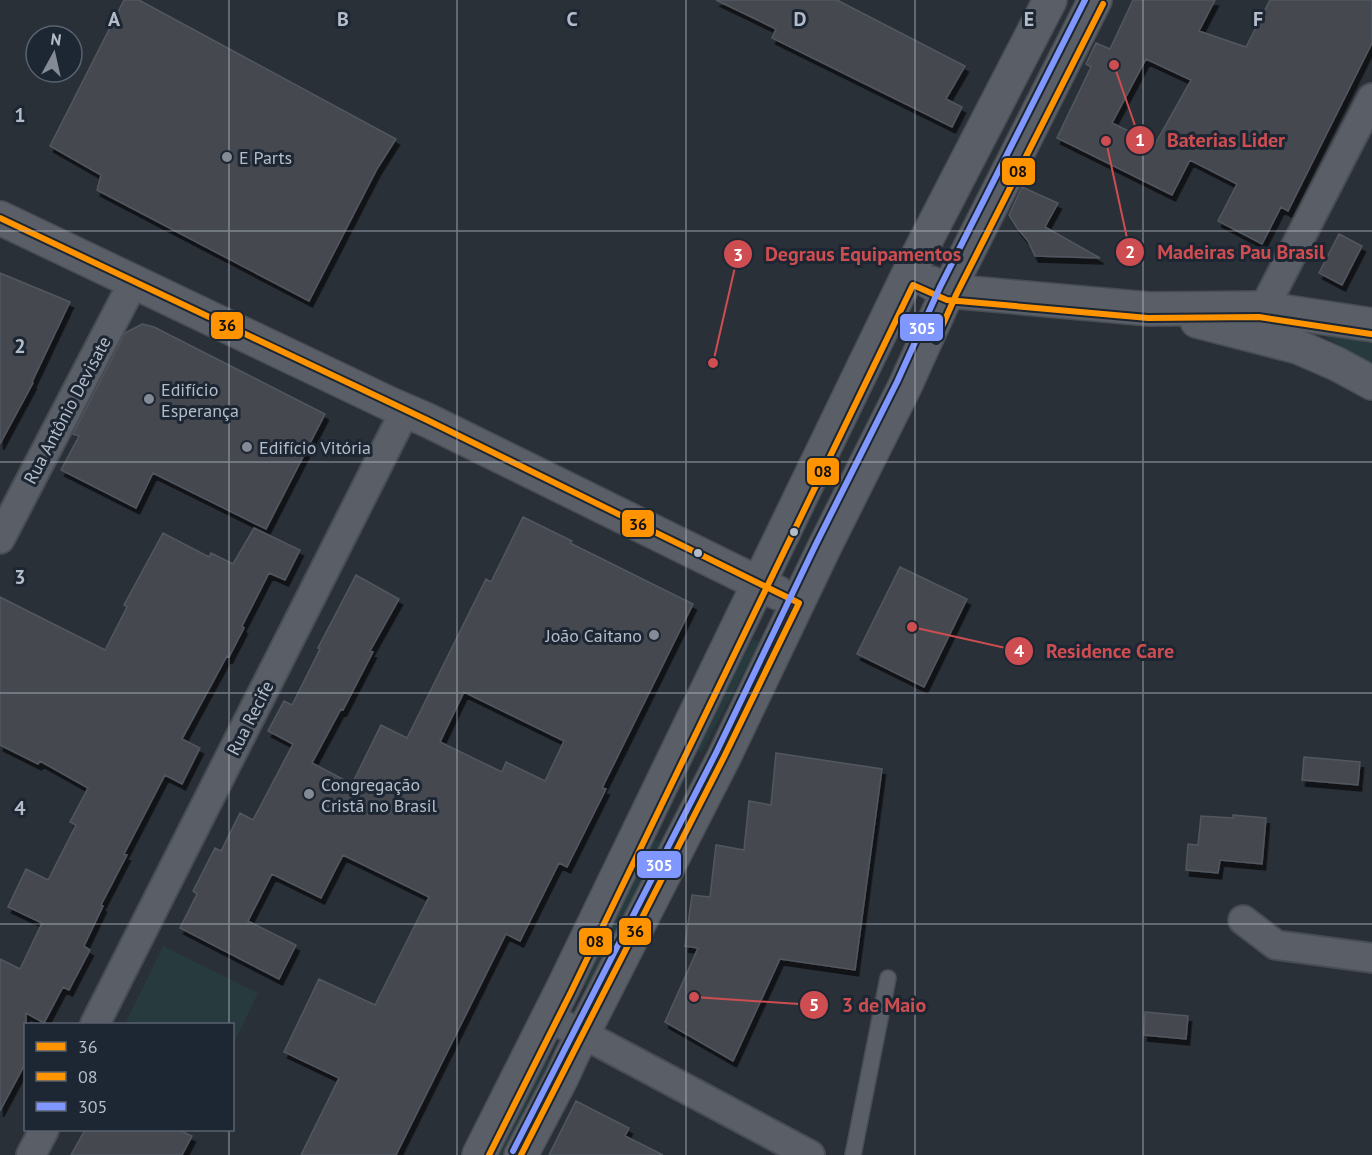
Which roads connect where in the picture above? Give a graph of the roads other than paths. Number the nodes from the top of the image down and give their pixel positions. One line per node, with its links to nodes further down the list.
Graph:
1 (1050, 0): 5 (street)
2 (1095, 0): 7 (street)
3 (1372, 98): 8 (street)
4 (0, 218): 6 (street)
5 (909, 273): 7 (street); 15 (street)
6 (134, 281): 12 (street); 13 (street, Rua Antônio Devisate)
7 (948, 291): 9 (street); 16 (street)
8 (1264, 308): 9 (street); 10 (street)
9 (1149, 309): 11 (street)
10 (1372, 325)
11 (1372, 383)
12 (405, 411): 15 (street); 23 (street, Rua Recife)
13 (10, 496): 14 (street, Rua Antônio Devisate)
14 (0, 539)
15 (758, 584): 16 (street); 17 (street)
16 (799, 603): 18 (street)
17 (647, 814): 18 (street); 22 (street)
18 (686, 832): 24 (street)
19 (1244, 920): 20 (street)
20 (1372, 958)
21 (888, 978): 30 (lane)
22 (548, 1018): 24 (street); 27 (street)
23 (96, 1023)
24 (583, 1034): 28 (street); 29 (street)
25 (43, 1131): 26 (street)
26 (31, 1155)
27 (479, 1155)
28 (521, 1155)
29 (810, 1155)
30 (854, 1155)

